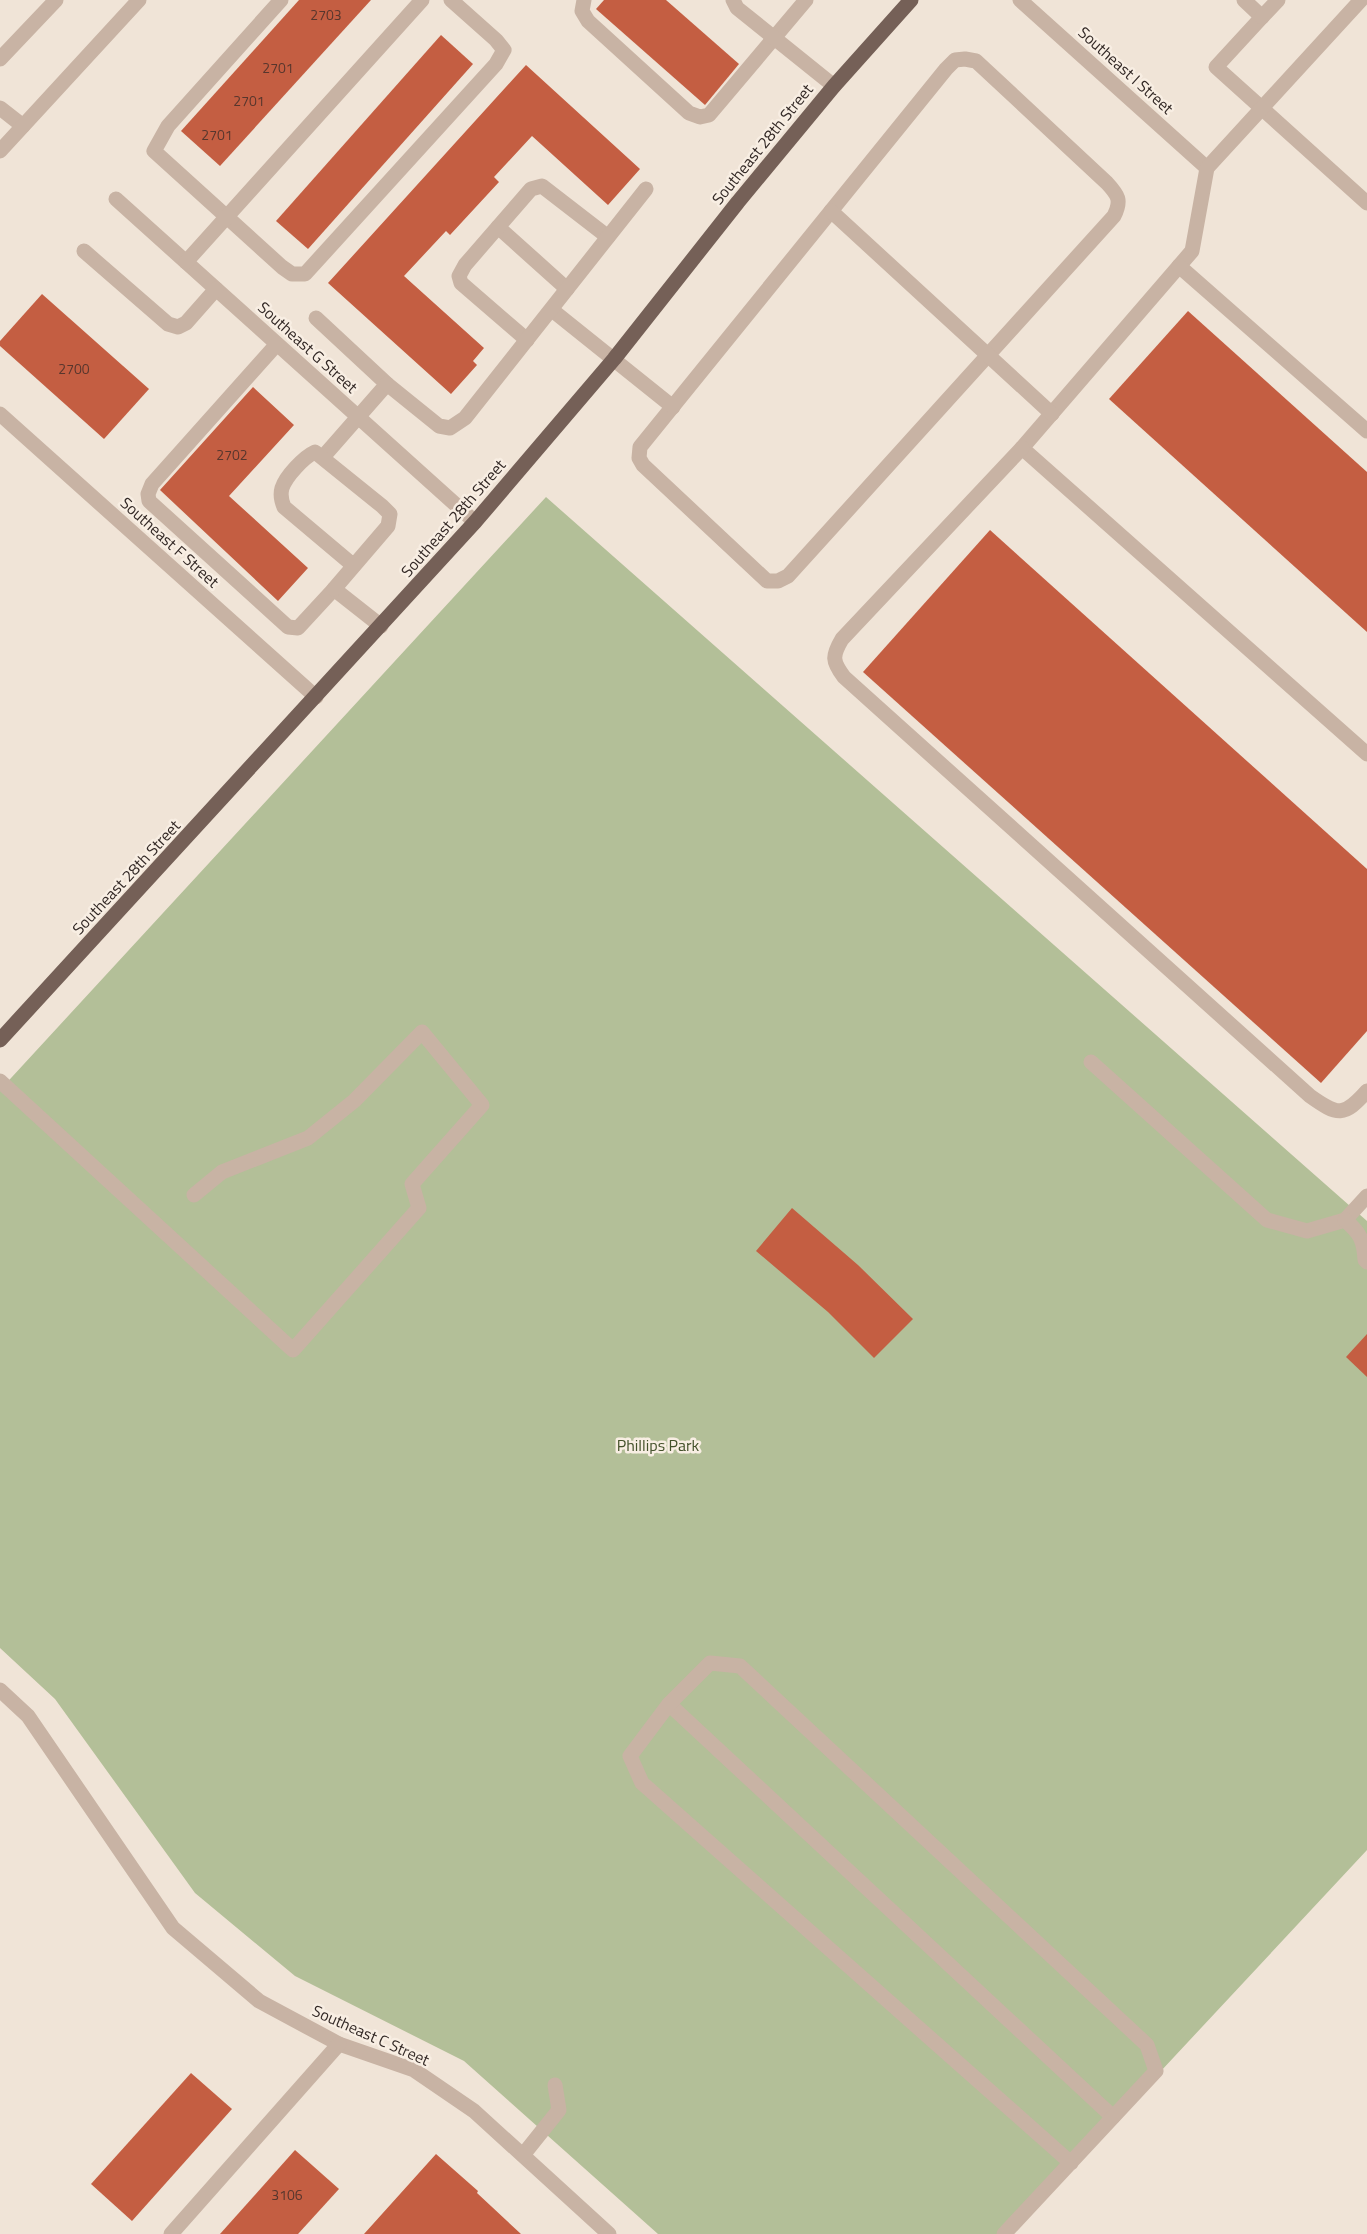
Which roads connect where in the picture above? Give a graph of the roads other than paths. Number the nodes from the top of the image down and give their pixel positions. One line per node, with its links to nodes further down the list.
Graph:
1 (56, 0): 16 (street)
2 (140, 0): 20 (street)
3 (281, 0): 27 (street)
4 (422, 0): 27 (street)
5 (451, 0): 27 (street)
6 (584, 0): 15 (street)
7 (733, 0): 15 (street)
8 (806, 0): 15 (street)
9 (911, 0): 17 (main road, Southeast 28th Street)
10 (1020, 0): 22 (street, Southeast I Street)
11 (1244, 0): 14 (street)
12 (1278, 0): 14 (street)
13 (1360, 0): 19 (street)
14 (1262, 18): 19 (street)
15 (773, 37): 17 (street)
16 (0, 59)
17 (834, 86): 40 (main road, Southeast 28th Street)
18 (0, 108): 20 (street)
19 (1262, 109): 22 (street); 25 (street)
20 (23, 126): 21 (street)
21 (0, 151)
22 (1207, 168): 32 (street)
23 (646, 189): 29 (street)
24 (116, 199): 31 (street, Southeast G Street)
25 (1367, 203)
26 (831, 211): 39 (street); 39 (street); 42 (street)
27 (227, 216): 31 (street)
28 (498, 227): 29 (street); 34 (street); 37 (street)
29 (608, 237): 34 (street)
30 (84, 251): 33 (street)
31 (186, 262): 33 (street, Southeast G Street)
32 (1179, 266): 44 (street); 46 (street)
33 (216, 289): 38 (street, Southeast G Street)
34 (567, 289): 35 (street)
35 (552, 310): 37 (street); 40 (street)
36 (316, 318): 41 (street)
37 (527, 340): 41 (street)
38 (277, 344): 45 (street, Southeast G Street); 51 (street)
39 (988, 355): 42 (street); 44 (street)
40 (614, 359): 42 (street); 49 (main road, Southeast 28th Street)
41 (387, 384): 45 (street)
42 (673, 407)
43 (0, 414): 53 (street, Southeast F Street)
44 (1052, 414): 47 (street)
45 (357, 416): 48 (street); 49 (street, Southeast G Street)
46 (1367, 431)
47 (1022, 448): 54 (street); 58 (street)
48 (323, 458): 50 (street); 50 (street)
49 (475, 522): 52 (main road, Southeast 28th Street)
50 (354, 566): 51 (street)
51 (334, 589): 52 (street)
52 (381, 626): 53 (main road, Southeast 28th Street)
53 (315, 697): 55 (main road, Southeast 28th Street)
54 (1367, 754)
55 (0, 1040)
56 (1091, 1062): 61 (street)
57 (0, 1081): 59 (street)
58 (1367, 1091)
59 (194, 1195)
60 (1367, 1196): 61 (street)
61 (1345, 1220): 62 (street)
62 (1367, 1262)
63 (0, 1690): 65 (street, Southeast C Street)
64 (669, 1704): 67 (street); 67 (street); 69 (street)
65 (339, 2044): 68 (street, Southeast C Street); 70 (street)
66 (555, 2085): 68 (street)
67 (1113, 2117): 69 (street)
68 (523, 2156): 71 (street, Southeast C Street)
69 (1071, 2163): 72 (street)
70 (171, 2234)
71 (609, 2234)
72 (1004, 2234)

